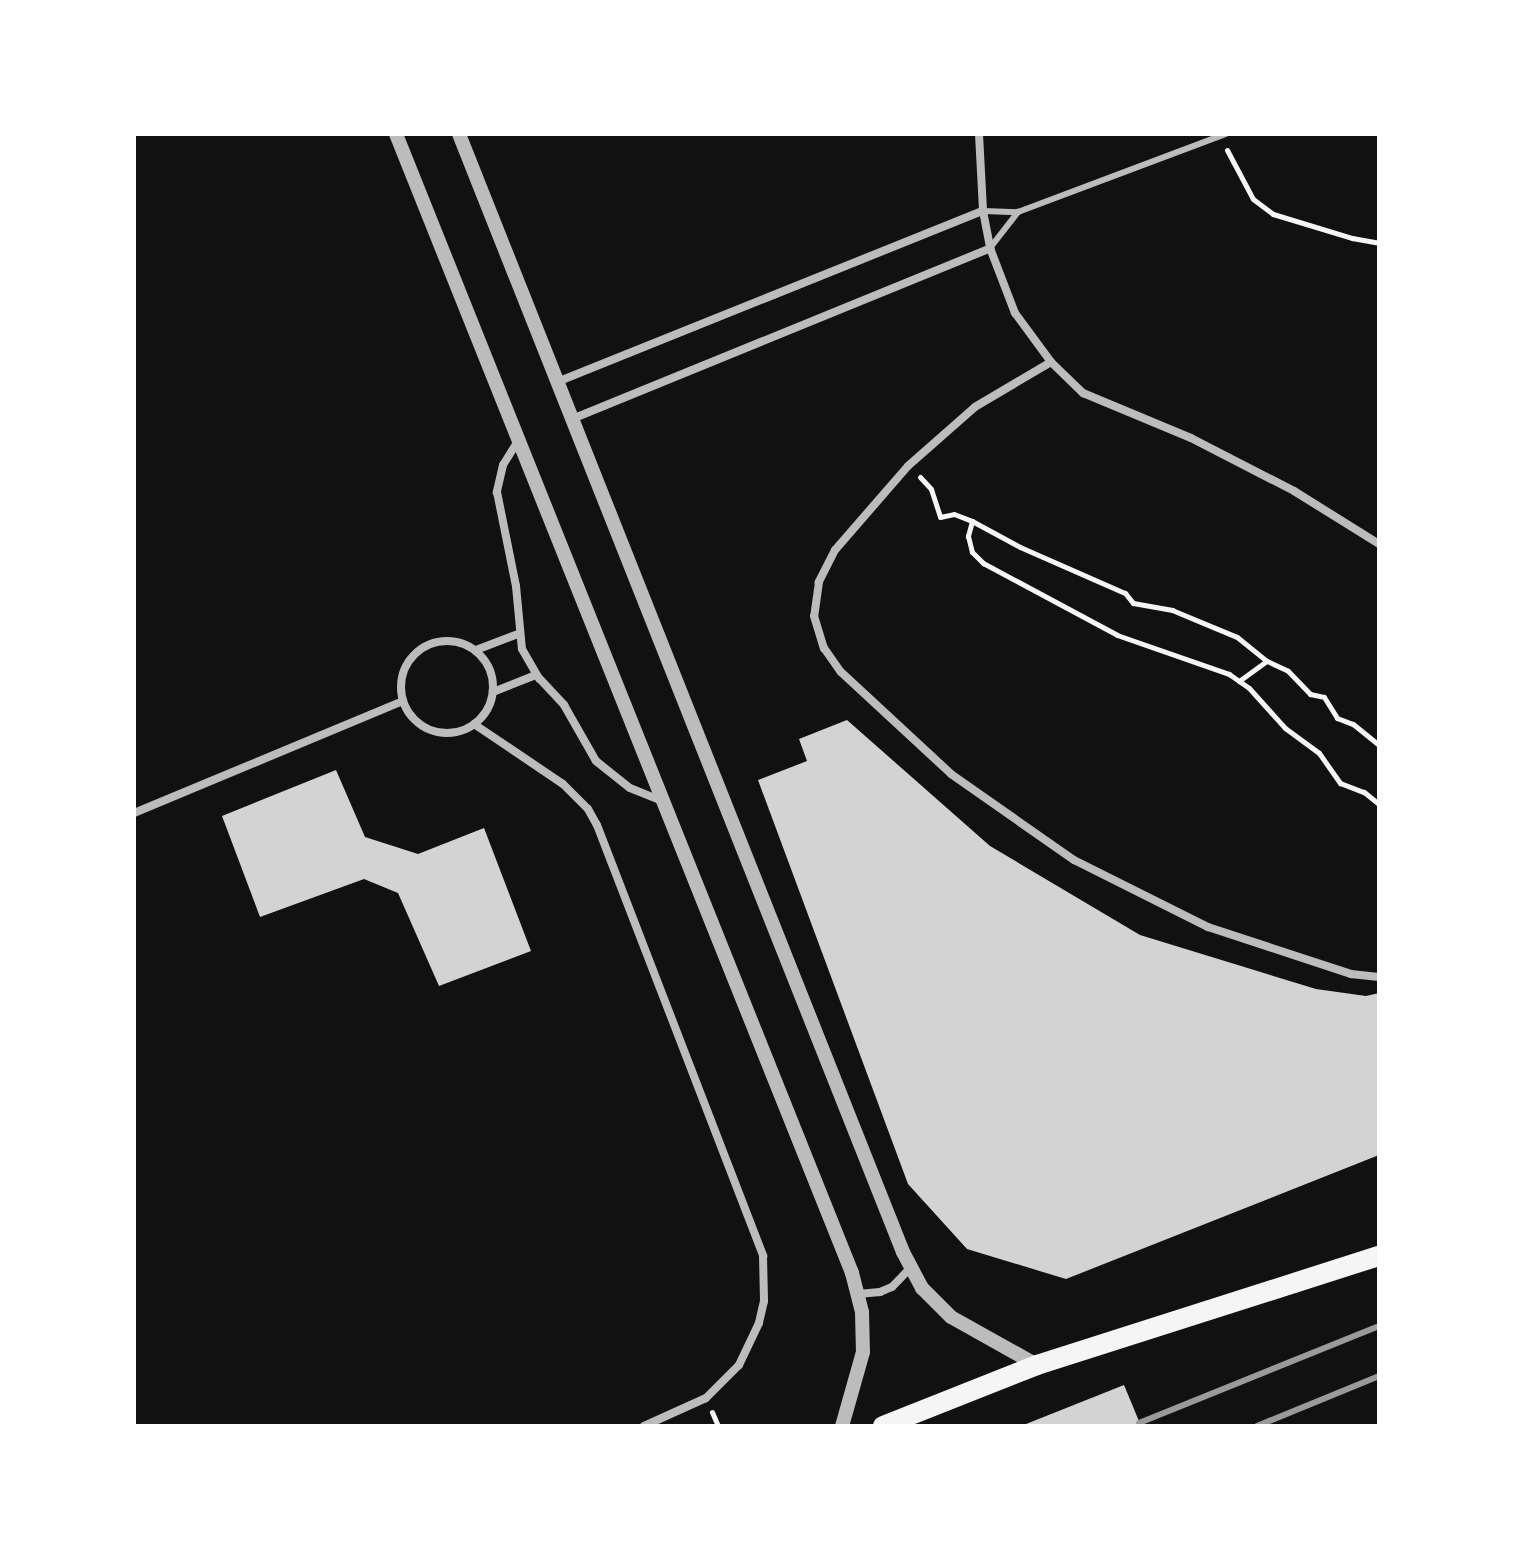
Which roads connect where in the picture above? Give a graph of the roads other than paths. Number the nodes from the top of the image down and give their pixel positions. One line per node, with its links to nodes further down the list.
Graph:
1 (396, 134): 11 (street)
2 (459, 134): 9 (street)
3 (979, 134): 5 (street)
4 (1224, 135): 6 (lane)
5 (983, 211): 6 (lane); 7 (street); 9 (street)
6 (1018, 212): 7 (lane)
7 (990, 248): 8 (street); 10 (street)
8 (1051, 362): 12 (street); 21 (street)
9 (557, 382): 10 (street)
10 (572, 419): 23 (street)
11 (518, 440): 13 (street); 19 (street)
12 (1379, 544)
13 (518, 634): 14 (street); 15 (street)
14 (476, 650): 16 (street); 17 (street)
15 (536, 675): 16 (street); 19 (street)
16 (493, 692): 18 (street)
17 (403, 701): 18 (street); 20 (street)
18 (474, 724): 26 (street)
19 (663, 801): 24 (street)
20 (134, 813)
21 (1379, 977)
22 (1379, 1256): 25 (main road)
23 (911, 1267): 24 (street); 25 (street)
24 (858, 1294): 27 (street)
25 (1037, 1365): 28 (main road)
26 (644, 1426)
27 (842, 1426)
28 (883, 1426)

